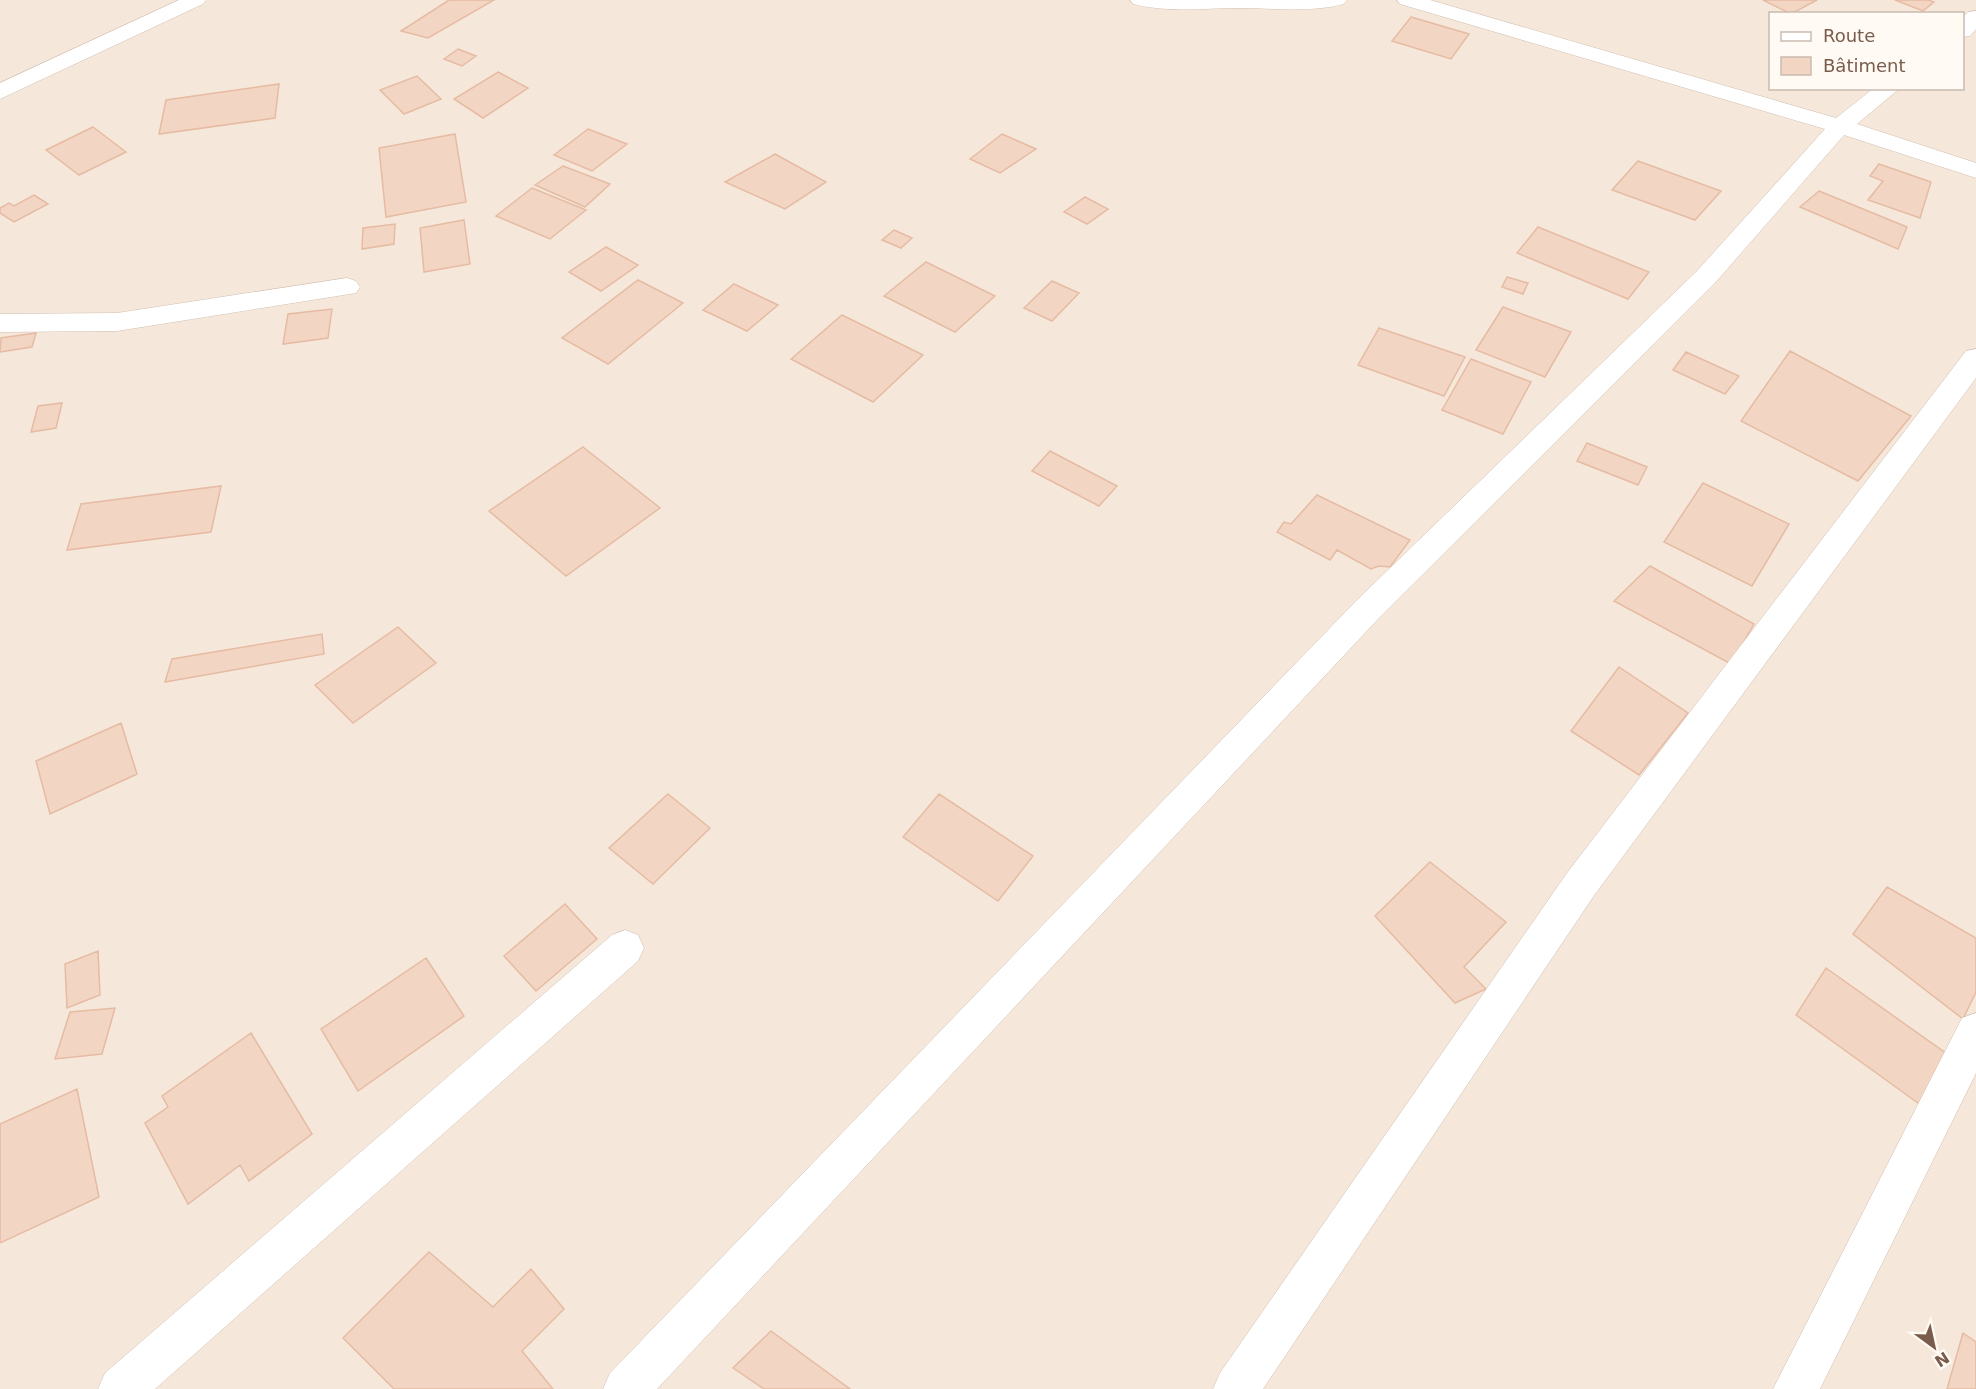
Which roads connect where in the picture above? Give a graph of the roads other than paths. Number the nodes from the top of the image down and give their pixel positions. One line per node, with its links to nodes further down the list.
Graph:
1 (196, 0): 8 (street)
2 (1140, 0): 3 (street)
3 (1337, 0)
4 (1407, 0): 9 (street)
5 (1976, 17): 6 (street)
6 (1964, 30)
7 (1886, 90): 9 (street)
8 (0, 92)
9 (1840, 126): 10 (street); 17 (street)
10 (1976, 171)
11 (348, 287): 12 (street)
12 (0, 323)
13 (1976, 358): 18 (street)
14 (625, 948): 16 (street)
15 (1976, 1032): 19 (street)
16 (121, 1389)
17 (626, 1389)
18 (1236, 1389)
19 (1796, 1389)

